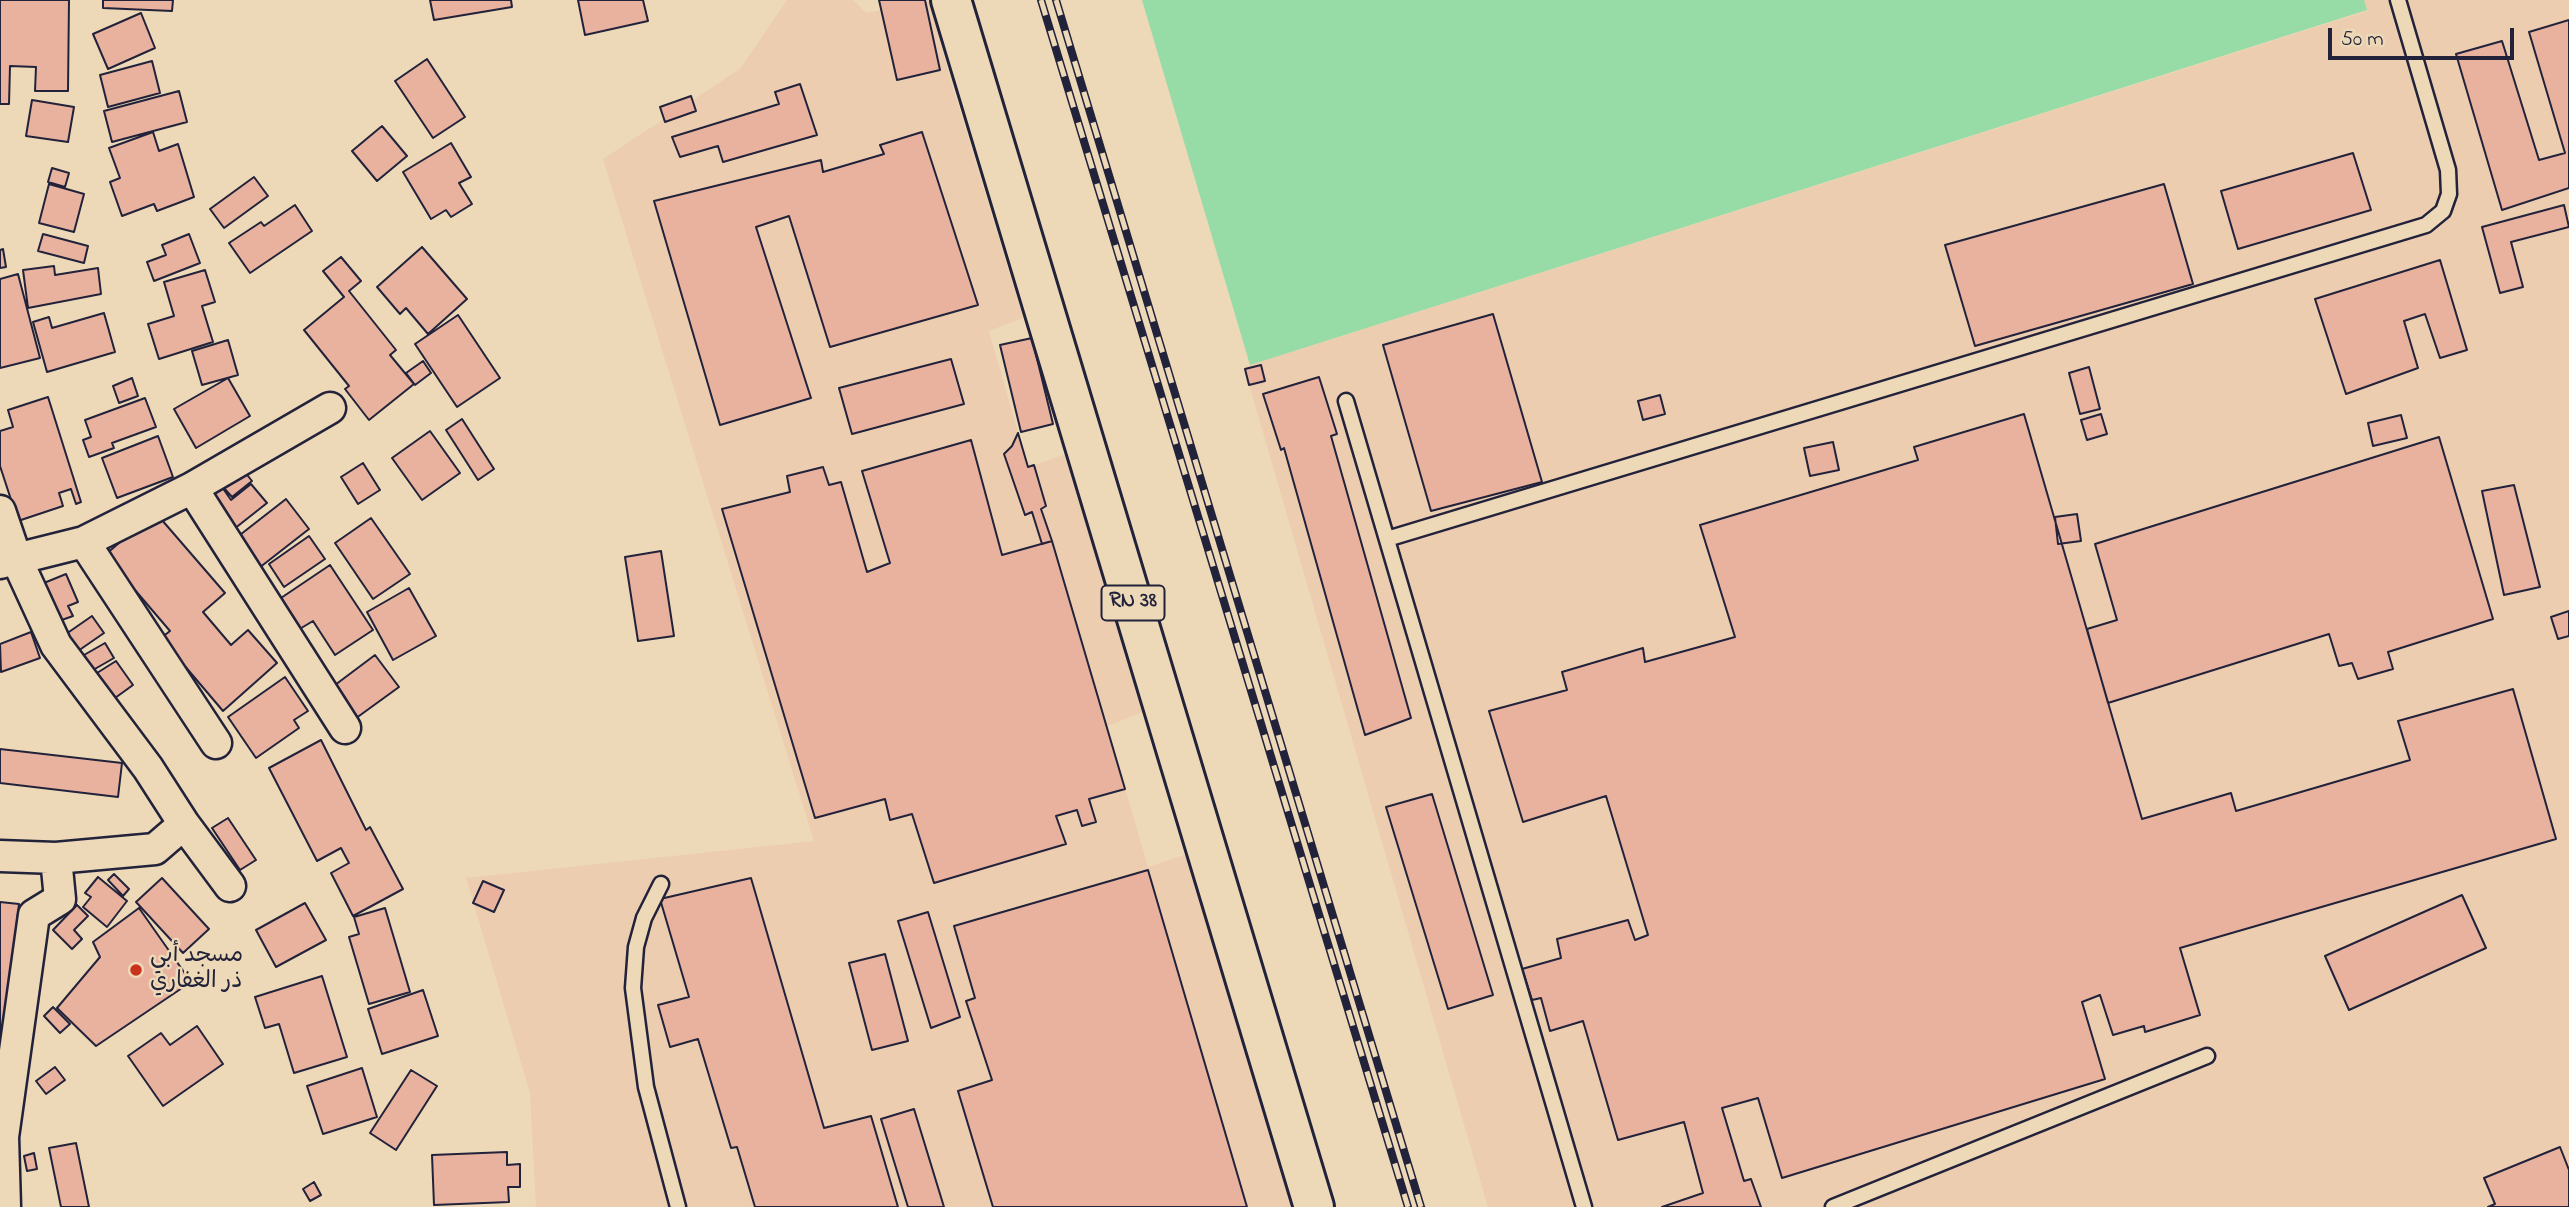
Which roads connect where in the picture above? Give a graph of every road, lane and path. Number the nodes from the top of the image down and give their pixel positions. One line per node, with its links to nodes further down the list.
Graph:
1 (951, 0): 4 (main road, RN 38)
2 (976, 0): 4 (main road, RN 38)
3 (2398, 0): 9 (lane)
4 (991, 90): 22 (main road, RN 38); 23 (main road, RN 38)
5 (1346, 401): 9 (lane)
6 (330, 408): 7 (street)
7 (192, 488): 10 (street); 12 (street)
8 (0, 511): 11 (street)
9 (1387, 539): 24 (lane)
10 (84, 542): 11 (street); 13 (street)
11 (8, 560): 14 (street)
12 (345, 728)
13 (216, 743)
14 (184, 824): 16 (street); 18 (street)
15 (0, 856): 16 (street)
16 (56, 858): 20 (street)
17 (662, 884): 21 (lane)
18 (230, 886)
19 (2207, 1056): 25 (lane)
20 (5, 1207)
21 (678, 1207)
22 (1314, 1207)
23 (1335, 1207)
24 (1584, 1207)
25 (1833, 1207)

